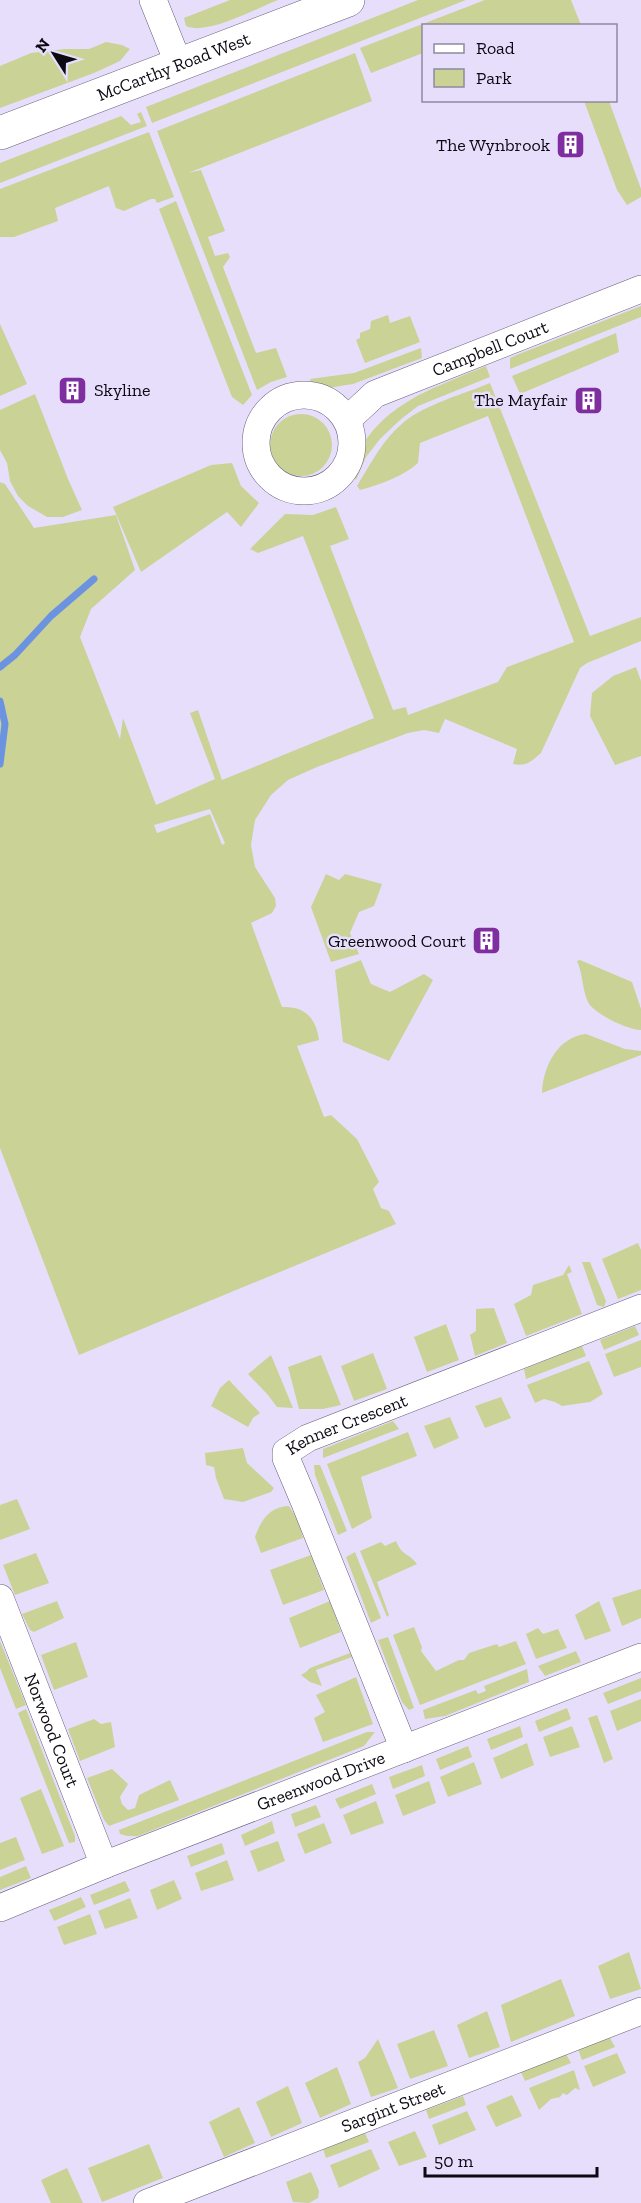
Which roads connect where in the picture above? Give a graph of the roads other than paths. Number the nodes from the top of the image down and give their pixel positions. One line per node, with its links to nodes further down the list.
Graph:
1 (153, 0): 3 (street)
2 (348, 0): 3 (street, McCarthy Road West)
3 (179, 64): 4 (street, McCarthy Road West)
4 (0, 133)
5 (641, 289): 6 (street, Campbell Court)
6 (347, 420)
7 (641, 1308): 10 (street, Kenner Crescent)
8 (0, 1598): 11 (street, Norwood Court)
9 (641, 1656): 10 (street, Greenwood Drive)
10 (404, 1749): 11 (street, Greenwood Drive)
11 (104, 1865): 12 (street, Greenwood Drive)
12 (0, 1908)
13 (641, 2011): 14 (street, Sargint Street)
14 (147, 2203)

